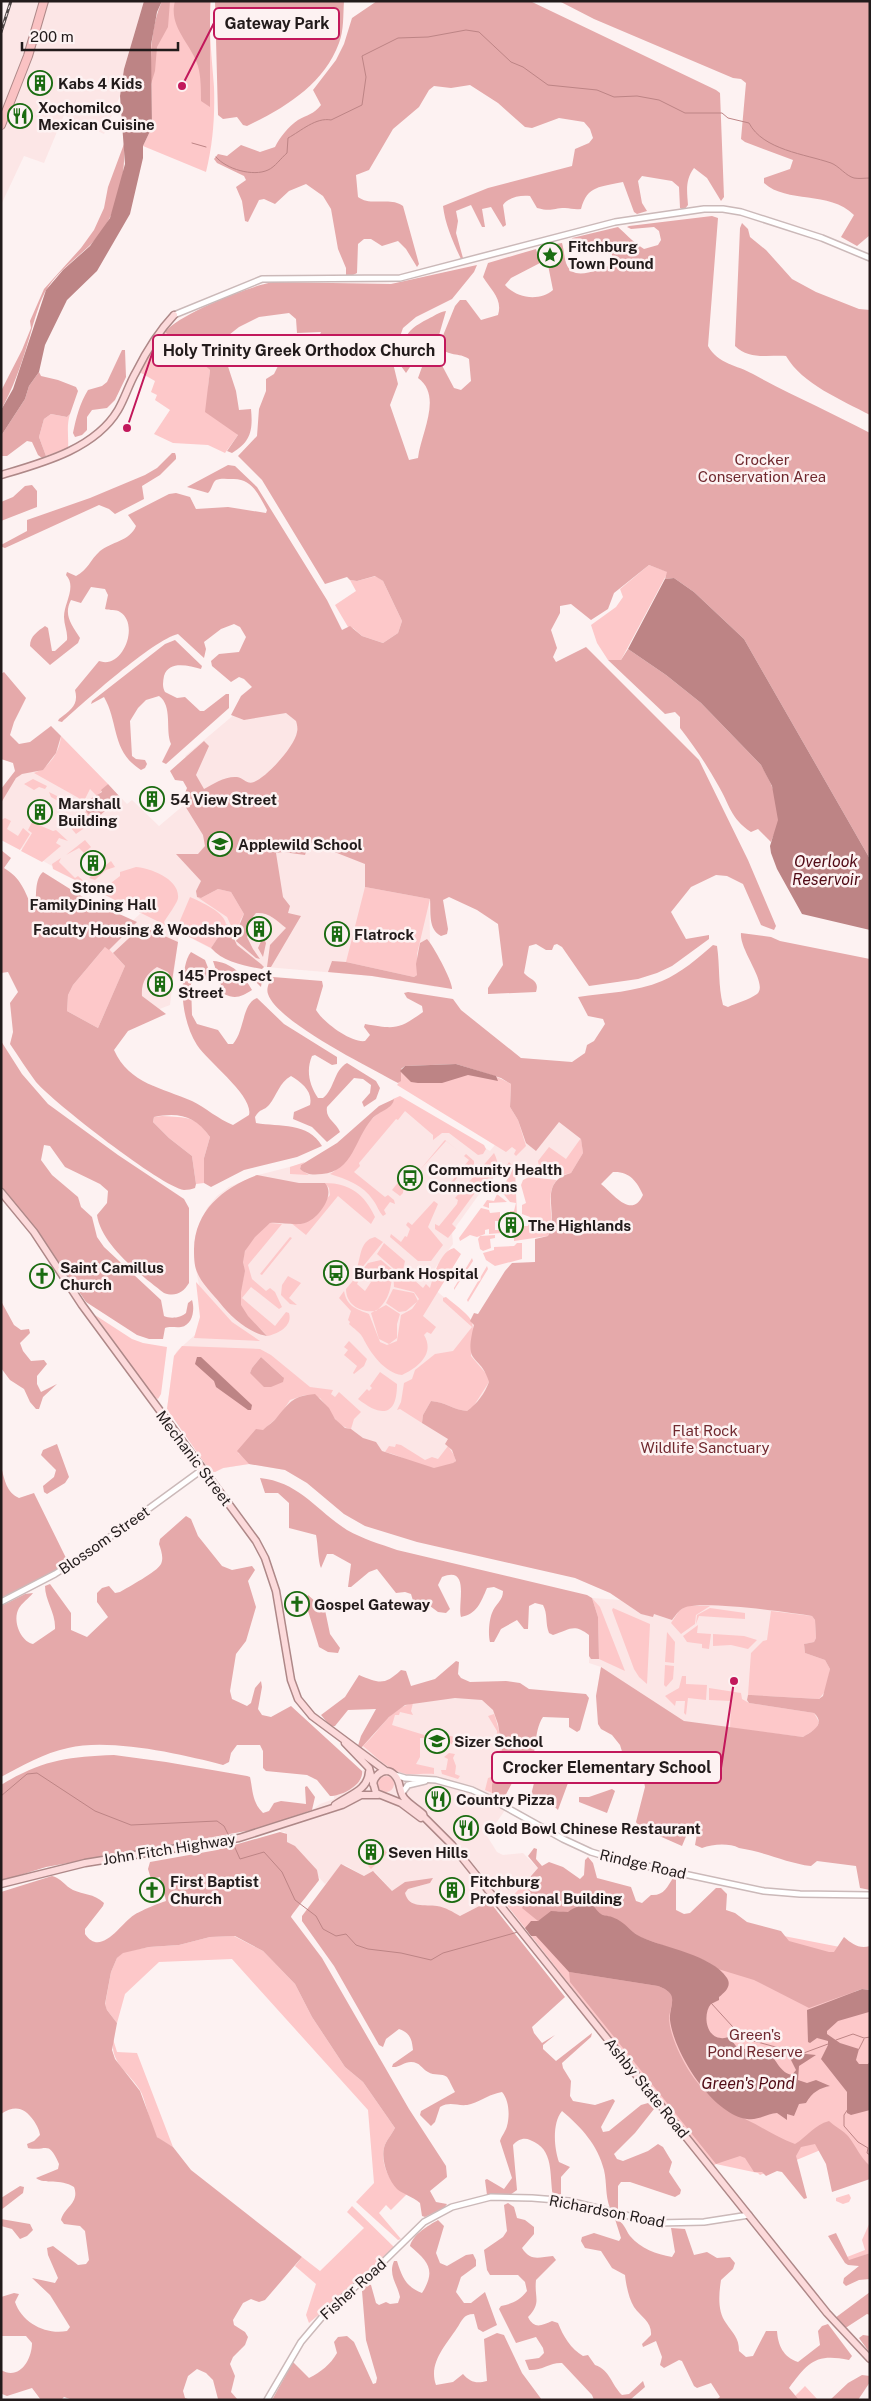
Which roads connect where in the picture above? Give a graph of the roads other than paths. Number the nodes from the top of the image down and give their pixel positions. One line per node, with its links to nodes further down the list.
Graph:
1 (44, 1): 2 (highway)
2 (1, 125)
3 (870, 258): 4 (street)
4 (174, 315): 5 (main road)
5 (1, 475)
6 (1, 1192): 7 (main road, Mechanic Street)
7 (203, 1469): 8 (street, Blossom Street); 9 (main road, Mechanic Street)
8 (1, 1602)
9 (342, 1740): 10 (main road, Mechanic Street); 11 (main road, Mechanic Street)
10 (369, 1768): 13 (main road, Mechanic Street); 15 (main road)
11 (386, 1771): 12 (main road, Mechanic Street); 13 (main road, John Fitch Highway)
12 (395, 1775): 14 (street, Rindge Road); 16 (main road)
13 (374, 1779): 15 (main road, John Fitch Highway); 17 (main road, Mechanic Street)
14 (431, 1780): 16 (street, Rindge Road); 21 (street, Rindge Road)
15 (361, 1788): 18 (main road, John Fitch Highway)
16 (401, 1789): 17 (main road, John Fitch Highway); 19 (main road, Ashby State Road)
17 (382, 1796): 18 (main road, John Fitch Highway); 19 (main road, Ashby State Road)
18 (334, 1806): 20 (main road, John Fitch Highway)
19 (424, 1817): 23 (main road, Ashby State Road)
20 (1, 1884)
21 (870, 1895)
22 (464, 2202): 23 (street, Richardson Road); 25 (street, Fisher Road)
23 (749, 2215): 24 (main road, Ashby State Road)
24 (870, 2360)
25 (267, 2400)

